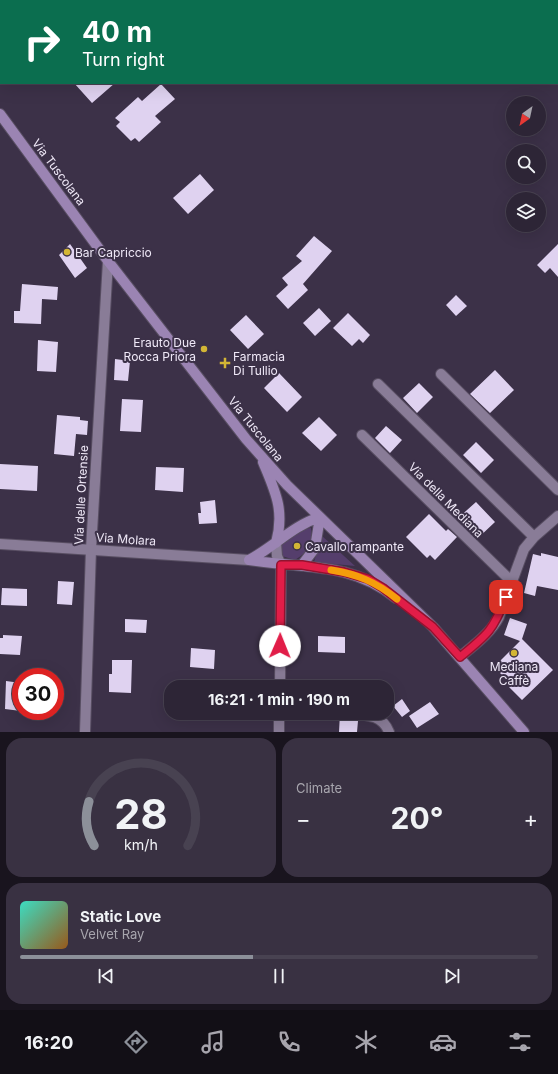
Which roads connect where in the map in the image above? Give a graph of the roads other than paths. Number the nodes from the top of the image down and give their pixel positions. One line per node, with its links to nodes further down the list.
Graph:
1 (0, 114): 2 (main road, Via Tuscolana)
2 (108, 261): 6 (main road, Via Tuscolana); 13 (street, Via delle Ortensie)
3 (441, 374): 7 (street)
4 (378, 384): 10 (street)
5 (362, 435): 17 (street, Via della Mediana)
6 (260, 456): 9 (main road, Via Tuscolana); 11 (main road)
7 (558, 490)
8 (558, 516): 10 (street)
9 (320, 517): 11 (main road); 16 (main road); 18 (main road, Via Tuscolana)
10 (534, 536): 17 (street)
11 (276, 542): 14 (main road); 15 (street)
12 (0, 544): 13 (street, Via Molara)
13 (91, 549): 14 (street, Via Molara); 23 (street, Via delle Ortensie)
14 (250, 560): 15 (main road)
15 (281, 565): 16 (main road); 20 (street)
16 (302, 565): 18 (main road)
17 (512, 582): 19 (street)
18 (433, 627): 19 (main road, Via Tuscolana)
19 (460, 657): 26 (main road, Via Tuscolana)
20 (280, 680)
21 (279, 720): 24 (street)
22 (380, 720): 25 (street)
23 (85, 732)
24 (279, 732)
25 (389, 732)
26 (524, 732)

